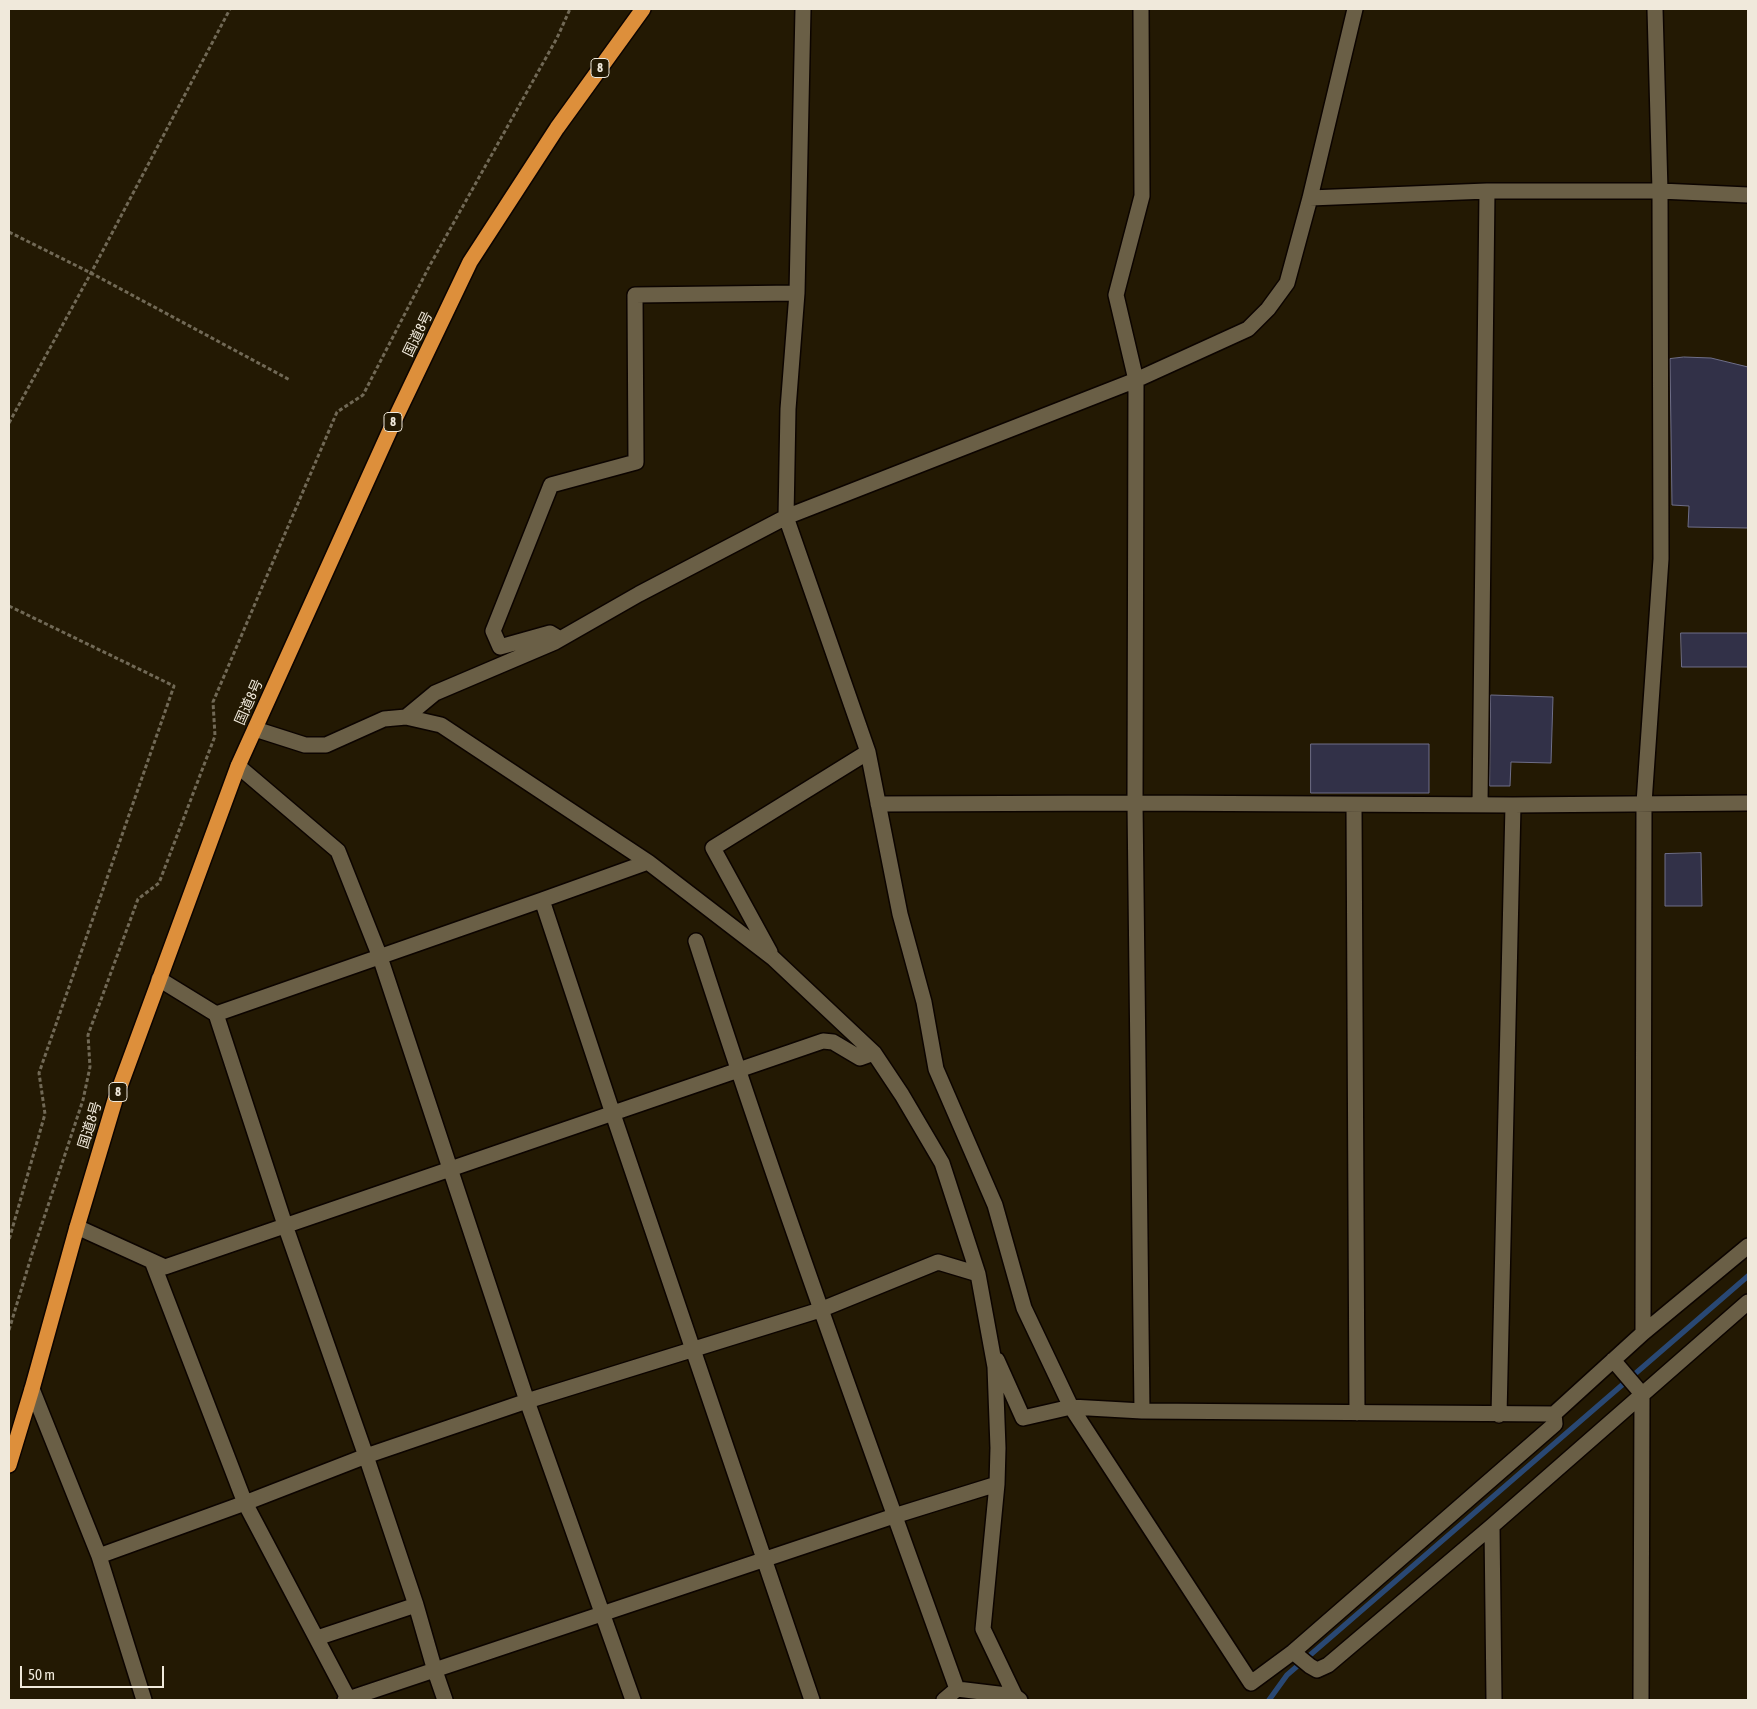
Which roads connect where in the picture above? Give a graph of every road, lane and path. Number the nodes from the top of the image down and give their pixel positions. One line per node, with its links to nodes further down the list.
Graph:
1 (230, 9): 13 (path)
2 (570, 9): 51 (path)
3 (643, 9): 22 (highway, 国道8号 / 8)
4 (803, 9): 14 (street)
5 (1141, 9): 16 (street)
6 (1355, 9): 11 (street)
7 (1655, 9): 9 (street)
8 (1487, 191): 9 (street); 11 (street); 29 (street)
9 (1660, 191): 10 (street); 26 (street)
10 (1748, 195)
11 (1310, 198): 16 (street)
12 (9, 232): 13 (path)
13 (91, 273): 15 (path); 17 (path)
14 (797, 293): 18 (street); 20 (street)
15 (290, 380)
16 (1136, 380): 18 (street); 25 (street)
17 (9, 424)
18 (786, 517): 20 (street); 23 (street)
19 (9, 606): 45 (path)
20 (560, 639): 21 (street)
21 (406, 717): 22 (street); 32 (street)
22 (255, 729): 24 (highway, 国道8号 / 8)
23 (868, 752): 28 (street); 36 (street)
24 (238, 766): 35 (street); 37 (highway, 国道8号 / 8)
25 (1135, 803): 28 (street); 31 (street); 60 (street)
26 (1644, 803): 27 (street); 30 (street); 52 (street)
27 (1748, 803)
28 (878, 804): 59 (street)
29 (1480, 804): 30 (street); 31 (street)
30 (1513, 805): 63 (street)
31 (1354, 806): 61 (street)
32 (648, 862): 33 (street); 36 (street)
33 (542, 900): 35 (street); 41 (street)
34 (696, 941): 40 (street)
35 (380, 957): 38 (street); 42 (street)
36 (773, 958): 39 (street)
37 (159, 979): 38 (street); 44 (highway, 国道8号 / 8)
38 (216, 1014): 43 (street)
39 (874, 1053): 40 (street); 48 (street)
40 (737, 1069): 41 (street); 50 (street)
41 (612, 1114): 42 (street); 54 (street)
42 (451, 1168): 43 (street); 58 (street)
43 (285, 1225): 47 (street); 64 (street)
44 (77, 1227): 47 (street); 56 (highway, 国道8号 / 8)
45 (9, 1240)
46 (1748, 1246): 52 (street)
47 (152, 1261): 67 (street)
48 (978, 1274): 50 (street); 53 (street)
49 (1748, 1302): 57 (street)
50 (820, 1310): 54 (street); 68 (street)
51 (9, 1330)
52 (1643, 1333): 55 (street)
53 (991, 1347): 59 (street); 66 (street)
54 (693, 1349): 58 (street); 71 (street)
55 (1617, 1365): 57 (street); 62 (street)
56 (32, 1389): 65 (highway, 国道8号 / 8); 70 (street)
57 (1640, 1391): 69 (street); 86 (street)
58 (526, 1401): 64 (street); 73 (street)
59 (1070, 1407): 60 (street); 75 (street)
60 (1142, 1411): 61 (street)
61 (1357, 1413): 63 (street)
62 (1554, 1414): 63 (street); 75 (street)
63 (1498, 1415)
64 (366, 1456): 67 (street); 72 (street)
65 (9, 1465)
66 (997, 1484): 68 (street); 78 (street)
67 (245, 1503): 70 (street); 74 (street)
68 (894, 1516): 71 (street); 77 (street)
69 (1492, 1526): 75 (street); 85 (street)
70 (99, 1556): 79 (street)
71 (764, 1560): 73 (street); 83 (street)
72 (416, 1605): 74 (street); 76 (street)
73 (603, 1614): 76 (street); 82 (street)
74 (317, 1638): 80 (street)
75 (1294, 1653)
76 (435, 1671): 80 (street); 81 (street)
77 (957, 1690): 78 (street); 84 (street)
78 (1018, 1698)
79 (144, 1700)
80 (348, 1700)
81 (445, 1700)
82 (633, 1700)
83 (812, 1700)
84 (944, 1700)
85 (1494, 1700)
86 (1641, 1700)

